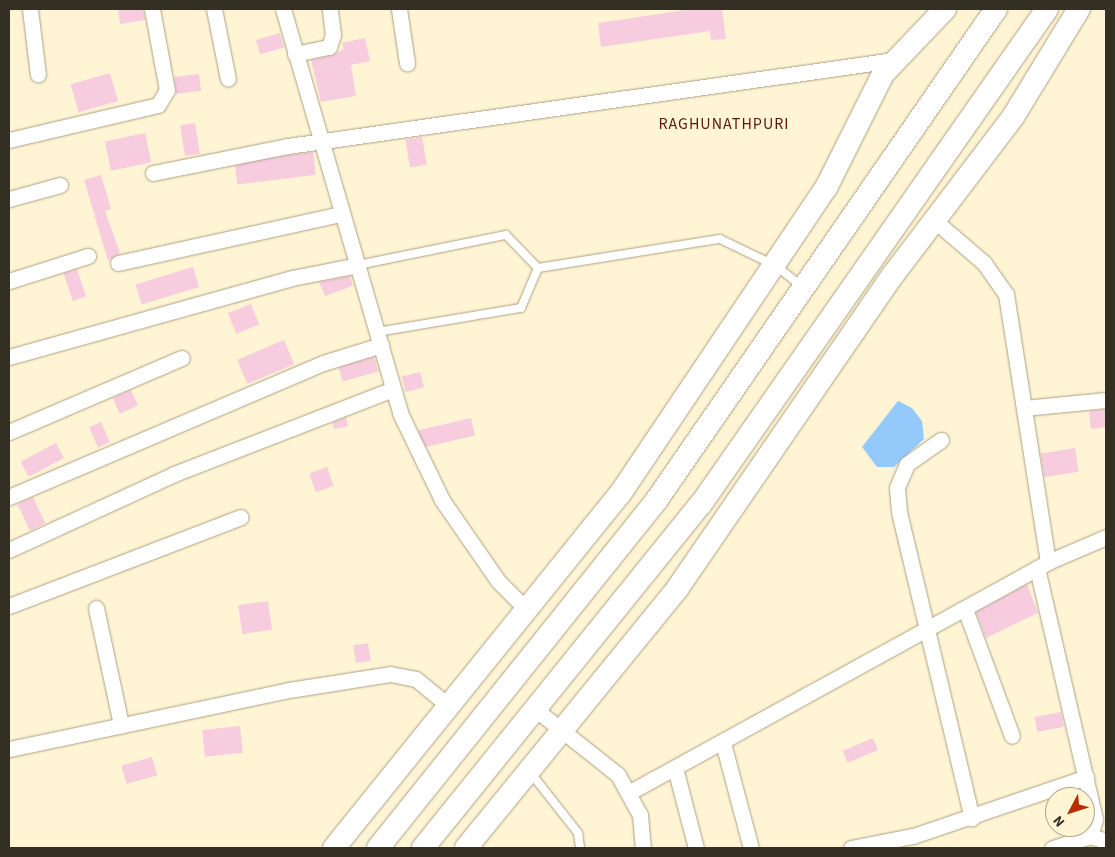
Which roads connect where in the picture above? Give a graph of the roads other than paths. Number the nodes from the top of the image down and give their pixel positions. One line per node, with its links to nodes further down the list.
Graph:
1 (30, 9): 14 (street)
2 (152, 9): 16 (street)
3 (214, 9): 15 (street)
4 (283, 9): 11 (street)
5 (330, 9): 11 (street)
6 (399, 9): 13 (street)
7 (945, 9): 12 (street)
8 (996, 9): 29 (street)
9 (1047, 9): 49 (street)
10 (1079, 9): 22 (street)
11 (295, 54): 17 (street)
12 (894, 60): 17 (street); 26 (street)
13 (407, 63)
14 (38, 75)
15 (228, 79)
16 (9, 140)
17 (320, 143): 18 (street); 21 (street)
18 (153, 173)
19 (60, 185): 20 (street)
20 (9, 199)
21 (341, 214): 24 (street); 25 (street)
22 (935, 221): 35 (street); 51 (street)
23 (88, 256): 28 (street)
24 (118, 263)
25 (358, 265): 27 (lane); 30 (street); 31 (street)
26 (776, 266): 27 (lane); 29 (lane); 46 (street)
27 (538, 268): 30 (lane)
28 (9, 281)
29 (804, 288): 65 (street)
30 (379, 339): 33 (street); 38 (street)
31 (9, 357)
32 (182, 358): 36 (street)
33 (393, 389): 41 (street); 46 (street)
34 (1106, 400): 35 (street)
35 (1024, 408): 42 (street)
36 (9, 432)
37 (941, 440): 47 (street)
38 (9, 497)
39 (241, 518): 43 (street)
40 (1106, 537): 42 (street)
41 (9, 550)
42 (1043, 565): 45 (street); 57 (street)
43 (9, 606)
44 (96, 608): 50 (street)
45 (965, 609): 47 (street); 52 (street)
46 (527, 610): 48 (street)
47 (926, 631): 53 (street); 60 (street)
48 (450, 707): 50 (street); 64 (street)
49 (535, 709): 51 (street); 66 (street)
50 (121, 725): 54 (street)
51 (561, 730): 56 (street); 59 (street)
52 (1012, 736)
53 (722, 743): 55 (street); 71 (street)
54 (9, 749)
55 (675, 768): 59 (street); 70 (street)
56 (529, 770): 67 (street); 68 (lane)
57 (1086, 777): 58 (street); 60 (street)
58 (1088, 787)
59 (630, 792): 69 (street)
60 (972, 818): 72 (street)
61 (1087, 837): 73 (street)
62 (1093, 837): 63 (street)
63 (1106, 841)
64 (334, 848)
65 (378, 848)
66 (422, 848)
67 (466, 848)
68 (580, 848)
69 (644, 848)
70 (696, 848)
71 (751, 848)
72 (851, 848)
73 (1052, 848)

